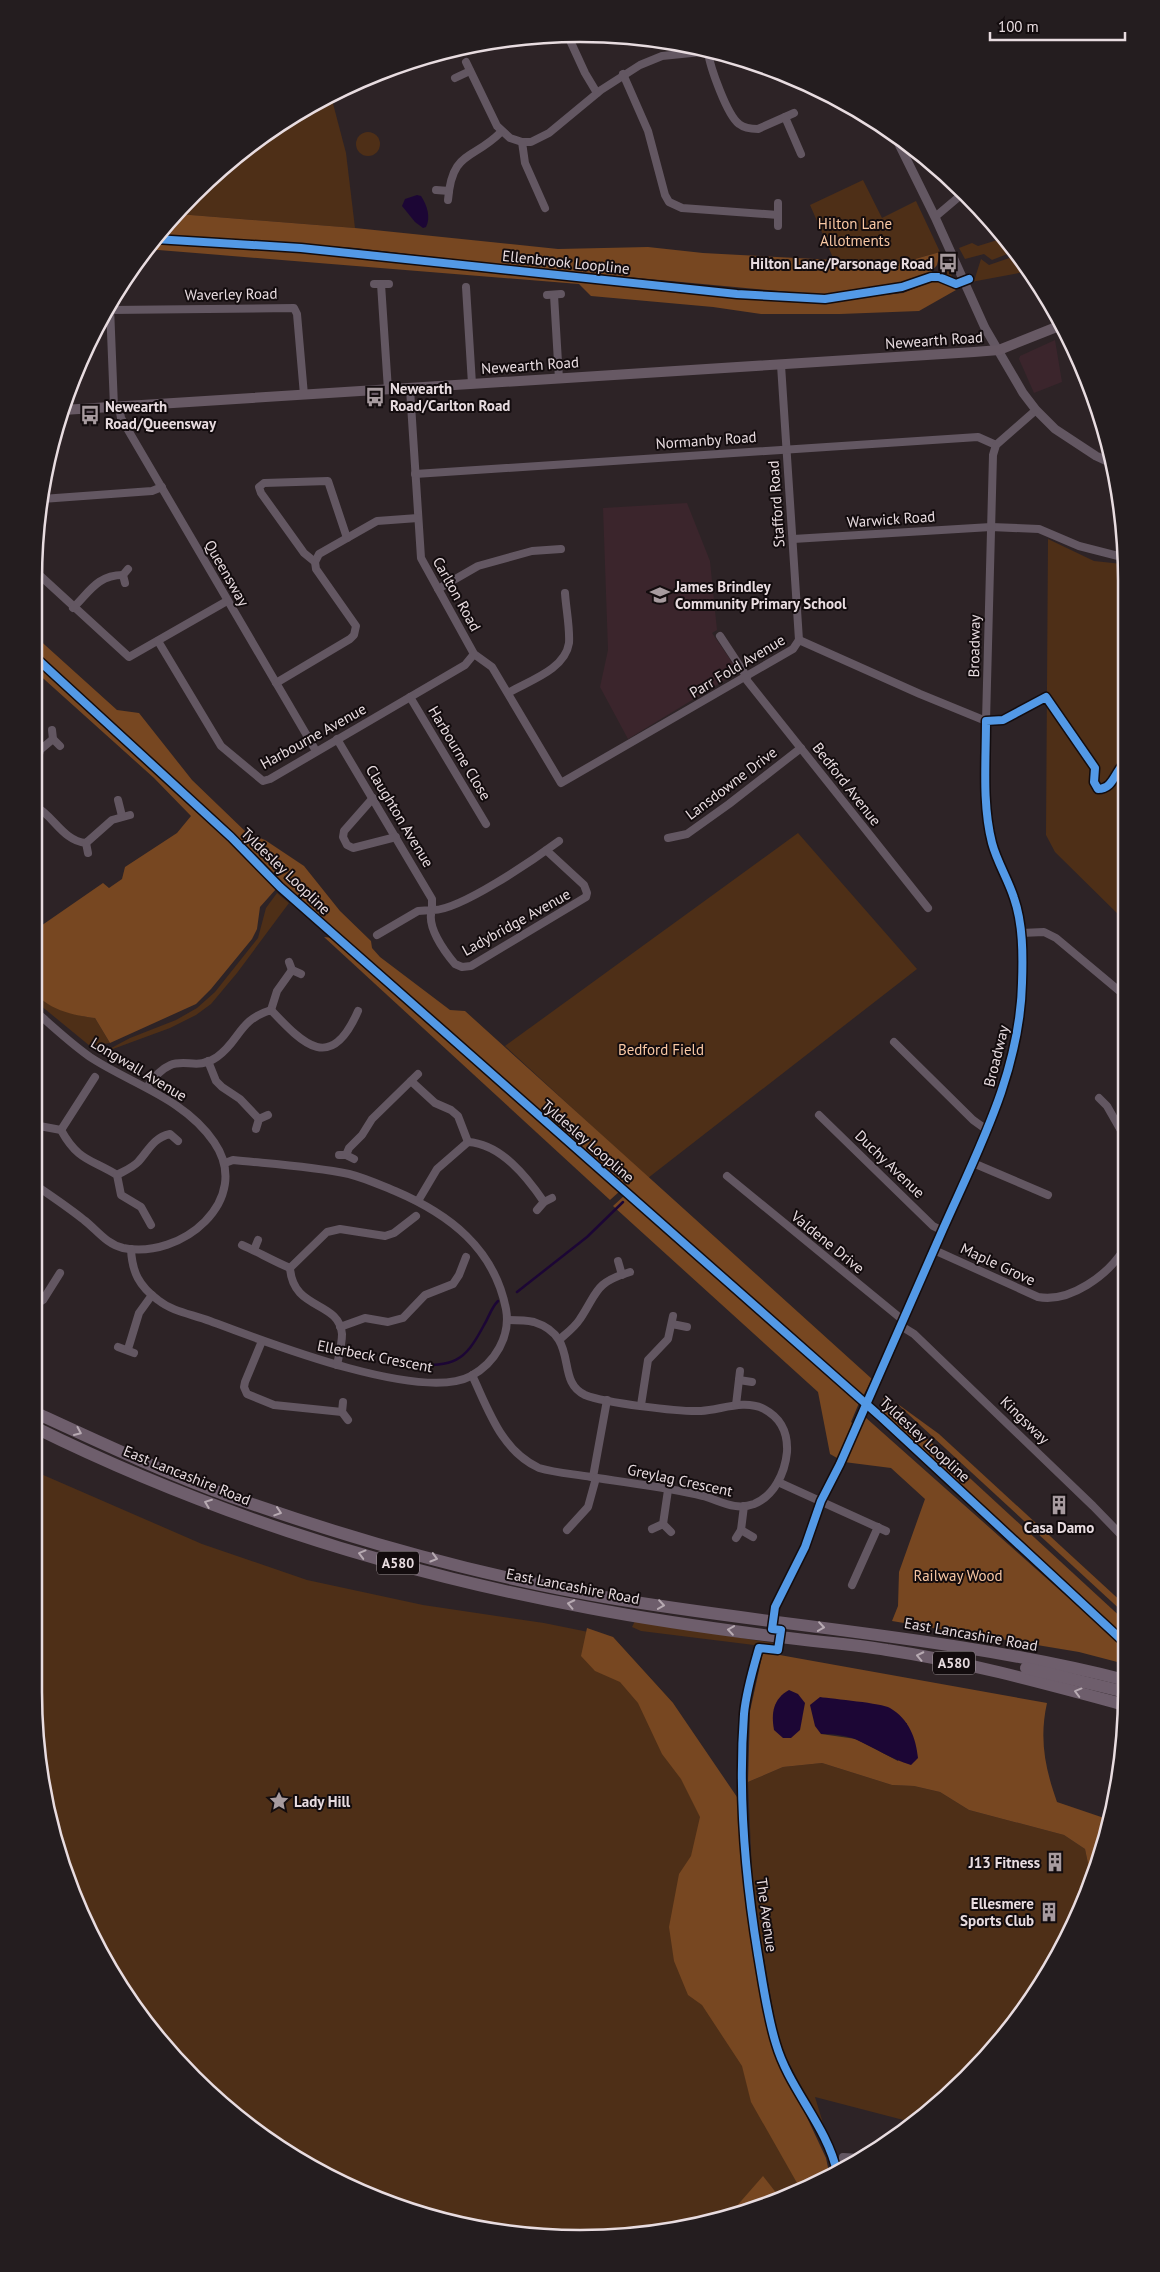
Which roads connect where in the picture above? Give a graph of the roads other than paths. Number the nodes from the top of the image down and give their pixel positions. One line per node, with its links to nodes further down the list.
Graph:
1 (571, 43): 8 (street)
2 (687, 53): 6 (street)
3 (710, 59): 10 (street)
4 (466, 62): 5 (street)
5 (470, 71): 7 (street); 11 (street)
6 (623, 74): 8 (street); 21 (street)
7 (455, 78)
8 (598, 93): 12 (street)
9 (794, 113): 10 (street)
10 (785, 117): 14 (street)
11 (501, 132): 12 (street); 15 (street)
12 (522, 142): 18 (street)
13 (902, 150): 22 (street)
14 (801, 154)
15 (436, 190)
16 (550, 196): 18 (street)
17 (958, 198): 22 (street)
18 (541, 200): 20 (street)
19 (778, 203): 21 (street)
20 (545, 208)
21 (778, 215): 23 (street)
22 (935, 217): 30 (street)
23 (778, 226)
24 (381, 284): 35 (street)
25 (466, 287): 33 (street)
26 (554, 295): 32 (street)
27 (117, 308): 36 (street, Waverley Road)
28 (111, 319): 37 (street)
29 (1054, 328): 30 (main road, Newearth Road)
30 (999, 350): 31 (main road, Newearth Road); 39 (street)
31 (781, 365): 32 (main road, Newearth Road); 41 (street, Stafford Road)
32 (559, 379): 33 (main road, Newearth Road)
33 (472, 384): 34 (main road, Newearth Road)
34 (410, 389): 35 (main road, Newearth Road); 43 (street, Carlton Road)
35 (388, 390): 36 (main road, Newearth Road)
36 (304, 395): 37 (main road, Newearth Road)
37 (116, 407): 38 (main road, Newearth Road); 44 (street, Queensway)
38 (70, 410)
39 (1036, 410): 40 (street); 42 (street)
40 (996, 445): 41 (street, Normanby Road); 47 (street, Broadway)
41 (786, 449): 43 (street, Normanby Road); 49 (street, Stafford Road)
42 (1103, 459)
43 (415, 474): 46 (street, Carlton Road)
44 (162, 487): 45 (street); 57 (street, Queensway)
45 (49, 498)
46 (418, 518): 48 (street); 55 (street, Carlton Road)
47 (991, 526): 49 (street, Warwick Road); 51 (street, Warwick Road); 67 (street, Broadway)
48 (347, 538): 52 (street); 52 (street)
49 (793, 539): 60 (street, Stafford Road)
50 (560, 548): 55 (street)
51 (1117, 556)
52 (315, 562): 64 (street)
53 (42, 578): 58 (street)
54 (125, 584): 58 (street)
55 (438, 589): 62 (street, Carlton Road)
56 (565, 593): 65 (street)
57 (227, 600): 61 (street); 64 (street, Queensway)
58 (73, 608): 61 (street)
59 (720, 636): 63 (street, Bedford Avenue)
60 (799, 640): 63 (street, Parr Fold Avenue); 67 (street, Parr Fold Avenue)
61 (158, 641): 74 (street, Harbourne Avenue)
62 (474, 654): 65 (street, Carlton Road); 66 (street, Harbourne Avenue)
63 (746, 677): 73 (street, Bedford Avenue); 75 (street, Parr Fold Avenue)
64 (276, 683): 74 (street, Queensway)
65 (508, 693): 75 (street, Carlton Road)
66 (410, 697): 69 (street, Harbourne Avenue); 79 (street, Harbourne Close)
67 (986, 721): 88 (street, Broadway)
68 (52, 730): 70 (street)
69 (337, 738): 74 (street, Harbourne Avenue); 76 (street, Claughton Avenue)
70 (53, 739): 71 (street); 72 (street)
71 (60, 746)
72 (42, 748)
73 (801, 748): 81 (street, Lansdowne Drive); 86 (street, Bedford Avenue)
74 (316, 751)
75 (561, 783)
76 (373, 798): 80 (street, Claughton Avenue); 80 (street)
77 (118, 800): 83 (street)
78 (42, 811): 83 (street)
79 (486, 824)
80 (396, 837): 87 (street, Claughton Avenue)
81 (668, 838)
82 (559, 841): 84 (street)
83 (86, 843): 85 (street)
84 (546, 850): 87 (street); 87 (street, Ladybridge Avenue)
85 (88, 853)
86 (928, 908)
87 (432, 910): 89 (street)
88 (1021, 933): 91 (street); 111 (street, Broadway)
89 (377, 936)
90 (301, 974): 92 (street)
91 (1118, 990)
92 (271, 1010): 96 (street); 98 (street)
93 (358, 1011): 96 (street)
94 (42, 1017): 102 (street, Longwall Avenue)
95 (894, 1042): 111 (street)
96 (320, 1047): 97 (street)
97 (319, 1056)
98 (208, 1061): 102 (street); 106 (street)
99 (418, 1074): 101 (street)
100 (95, 1077): 110 (street)
101 (412, 1081): 113 (street); 114 (street)
102 (147, 1087): 115 (street, Longwall Avenue)
103 (1099, 1098): 107 (street)
104 (820, 1114): 127 (street, Duchy Avenue)
105 (268, 1116): 106 (street)
106 (259, 1120): 109 (street)
107 (1118, 1125)
108 (42, 1126): 110 (street)
109 (256, 1129)
110 (61, 1130): 117 (street)
111 (987, 1130): 116 (street, Broadway)
112 (178, 1141): 117 (street)
113 (468, 1142): 122 (street); 123 (street)
114 (354, 1159)
115 (225, 1163): 122 (street, Ellerbeck Crescent); 130 (street)
116 (973, 1163): 120 (street); 127 (street, Broadway)
117 (118, 1175): 126 (street)
118 (727, 1176): 143 (street, Valdene Drive)
119 (42, 1190): 130 (street)
120 (1048, 1195)
121 (552, 1198): 123 (street)
122 (418, 1201): 142 (street, Ellerbeck Crescent)
123 (544, 1202): 124 (street)
124 (537, 1210)
125 (416, 1216): 136 (street)
126 (151, 1225)
127 (942, 1231): 132 (street, Broadway)
128 (258, 1240): 131 (street)
129 (242, 1245): 131 (street)
130 (131, 1249): 140 (street, Ellerbeck Crescent)
131 (254, 1250): 136 (street)
132 (934, 1250): 133 (street, Maple Grove); 143 (street, Broadway)
133 (1118, 1256)
134 (618, 1260): 146 (street)
135 (472, 1267): 144 (street)
136 (290, 1268): 144 (street)
137 (60, 1273): 139 (street)
138 (43, 1282): 139 (street)
139 (52, 1287): 141 (street)
140 (152, 1295): 147 (street, Ellerbeck Crescent); 148 (street)
141 (42, 1300)
142 (508, 1320): 146 (street); 151 (street, Ellerbeck Crescent)
143 (902, 1323): 152 (street, Broadway); 174 (street, Kingsway)
144 (340, 1327): 149 (street)
145 (687, 1327): 157 (street)
146 (560, 1339): 155 (street, Greylag Crescent)
147 (262, 1341): 149 (street, Ellerbeck Crescent); 159 (street)
148 (118, 1347)
149 (337, 1365): 151 (street, Ellerbeck Crescent)
150 (740, 1371): 153 (street)
151 (472, 1375): 163 (street, Greylag Crescent)
152 (877, 1378)
153 (738, 1380): 154 (street); 158 (street)
154 (752, 1382)
155 (607, 1400): 157 (street, Greylag Crescent); 163 (street)
156 (343, 1402): 159 (street)
157 (641, 1405): 158 (street, Greylag Crescent)
158 (736, 1405): 164 (street, Greylag Crescent)
159 (342, 1412): 161 (street)
160 (42, 1416): 178 (highway, East Lancashire Road / A580, one-way to 178)
161 (348, 1420)
162 (42, 1430): 181 (highway, East Lancashire Road / A580, one-way to 162)
163 (594, 1478): 165 (street, Greylag Crescent); 170 (street)
164 (778, 1482): 166 (street, Greylag Crescent); 168 (street)
165 (668, 1490): 166 (street, Greylag Crescent); 167 (street)
166 (744, 1506): 171 (street)
167 (663, 1524): 169 (street); 173 (street)
168 (878, 1527): 172 (street); 177 (street)
169 (652, 1529)
170 (567, 1530)
171 (741, 1530): 175 (street); 176 (street)
172 (886, 1531)
173 (670, 1532)
174 (1118, 1532)
175 (753, 1537)
176 (736, 1538)
177 (852, 1585)
178 (970, 1649): 179 (highway, East Lancashire Road / A580); 180 (highway)
179 (1118, 1679)
180 (1118, 1690)
181 (1117, 1703)

